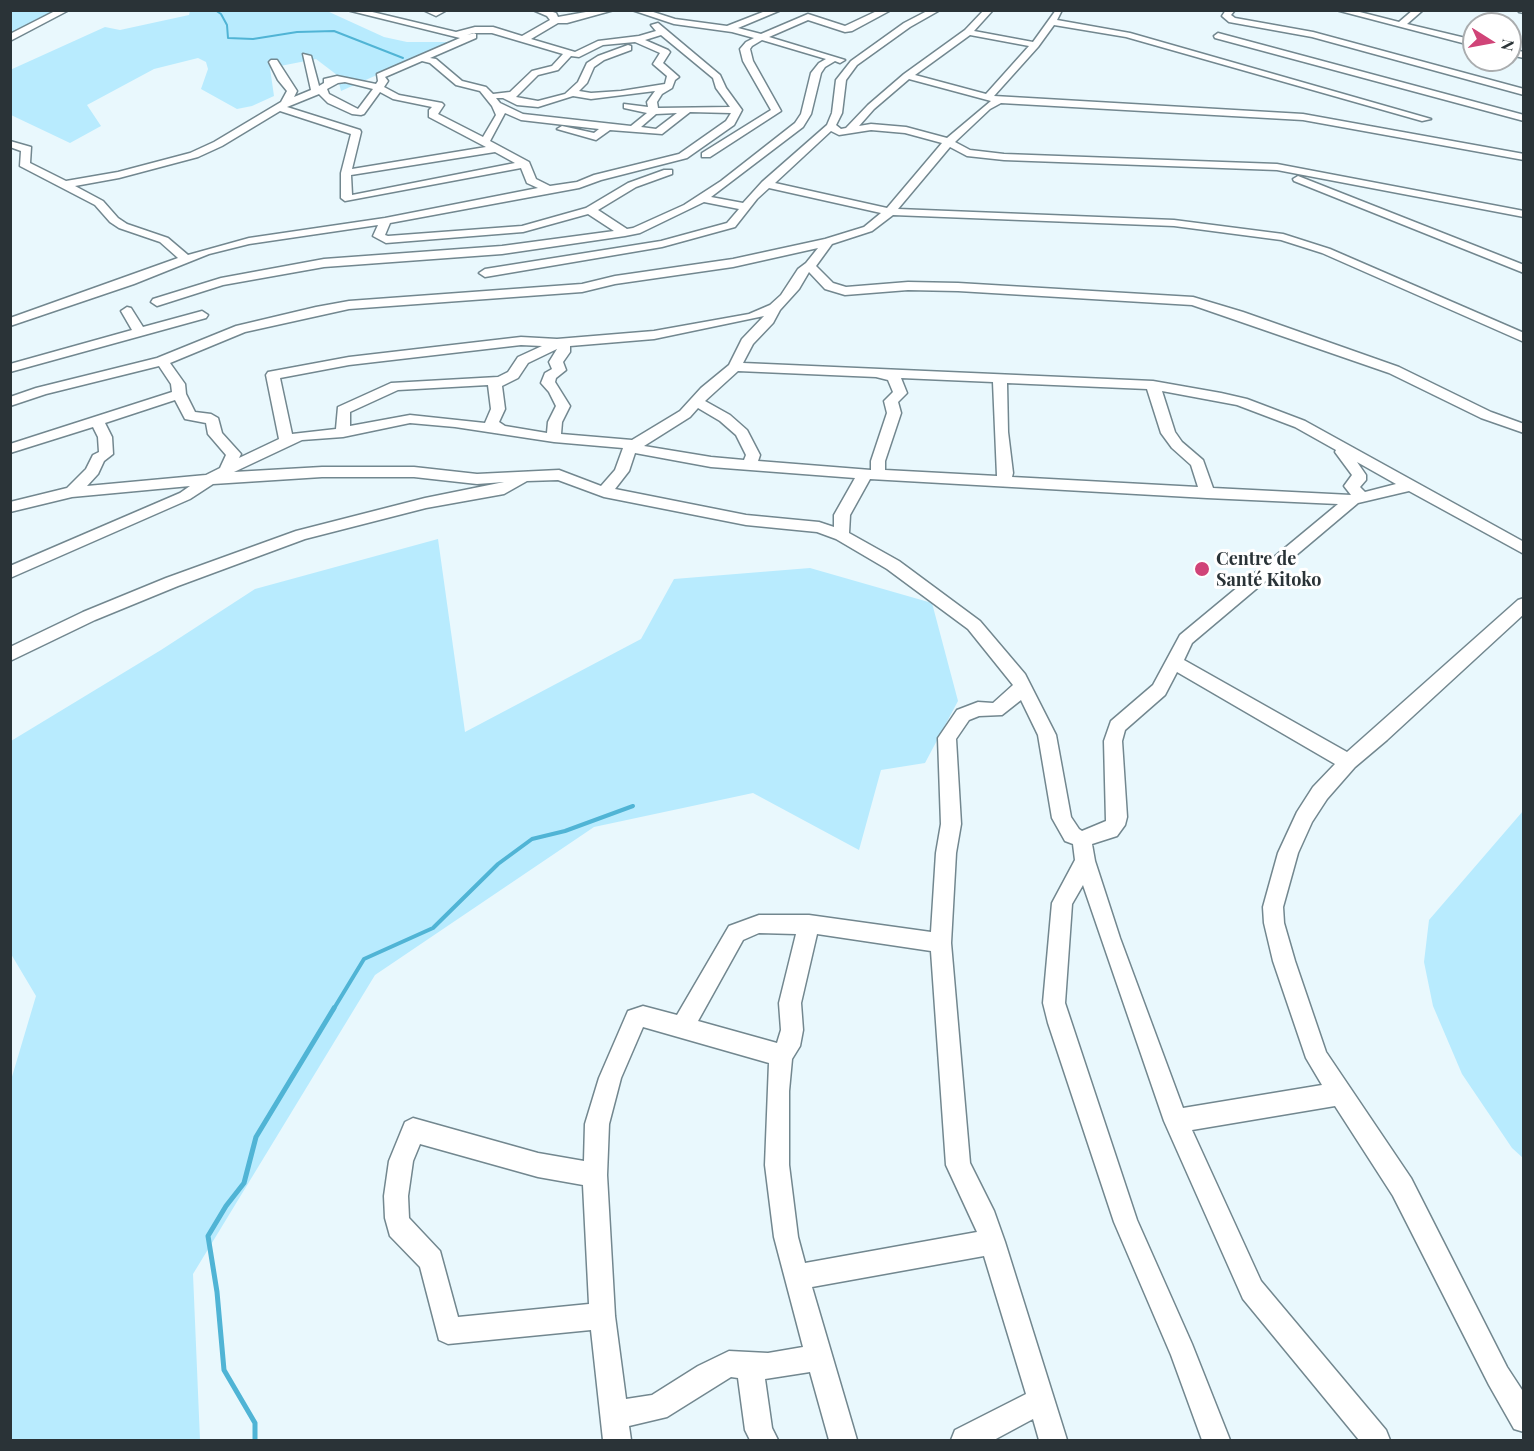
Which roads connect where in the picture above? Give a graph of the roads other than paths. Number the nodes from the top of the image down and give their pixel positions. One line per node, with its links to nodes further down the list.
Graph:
1 (64, 10): 29 (street)
2 (351, 10): 27 (street)
3 (427, 10): 4 (street)
4 (443, 10)
5 (537, 10): 19 (street)
6 (610, 10): 19 (street)
7 (635, 10): 18 (street); 25 (street)
8 (685, 10): 18 (street)
9 (746, 10): 22 (street)
10 (777, 10): 23 (street)
11 (887, 10): 31 (street)
12 (936, 10): 42 (street)
13 (989, 10): 26 (street)
14 (1060, 10): 20 (street)
15 (1340, 10): 21 (street)
16 (1419, 10): 21 (street)
17 (1228, 11): 48 (street)
18 (667, 19): 22 (street)
19 (556, 20): 33 (street)
20 (1053, 22): 35 (street); 64 (street)
21 (1401, 24): 34 (street)
22 (711, 27): 23 (street)
23 (729, 28): 31 (street)
24 (482, 30): 27 (street); 30 (street); 33 (street)
25 (664, 31): 32 (street); 58 (street)
26 (968, 32): 35 (street); 43 (street)
27 (459, 34): 30 (street)
28 (1218, 36): 63 (street)
29 (10, 38)
30 (469, 38): 39 (street)
31 (765, 38): 40 (street); 81 (street)
32 (635, 39): 36 (street); 37 (street)
33 (522, 40): 37 (street)
34 (1462, 40)
35 (1035, 45): 53 (street)
36 (654, 47): 44 (street); 49 (street)
37 (569, 53): 52 (street)
38 (306, 56): 46 (street)
39 (420, 58): 45 (street); 50 (street)
40 (834, 58): 42 (street); 79 (street)
41 (274, 62): 55 (street)
42 (854, 63): 65 (street)
43 (907, 76): 53 (street); 67 (street)
44 (669, 86): 47 (street); 59 (street)
45 (377, 87): 46 (street); 46 (street); 68 (street)
46 (316, 88): 55 (street)
47 (634, 90): 51 (street); 56 (street)
48 (1524, 92)
49 (571, 93): 51 (street); 52 (street)
50 (489, 95): 52 (street); 54 (street)
51 (602, 95): 60 (street)
52 (507, 96)
53 (993, 99): 69 (street); 72 (street)
54 (497, 105): 61 (street); 68 (street)
55 (282, 106): 75 (street); 77 (street)
56 (627, 106): 59 (street); 62 (street)
57 (688, 109): 58 (street); 59 (street); 66 (street)
58 (737, 110): 78 (street)
59 (653, 111): 66 (street)
60 (599, 116): 61 (street); 62 (street)
61 (521, 117): 62 (street)
62 (612, 117): 66 (street)
63 (1524, 118)
64 (1426, 119)
65 (831, 126): 67 (street); 76 (street)
66 (633, 129)
67 (849, 131): 69 (street)
68 (485, 142): 71 (street)
69 (949, 142): 74 (street); 82 (street)
70 (10, 144): 77 (street)
71 (496, 149): 73 (street); 75 (street)
72 (1524, 158)
73 (525, 164): 75 (street); 78 (street)
74 (1263, 166): 83 (street); 92 (street)
75 (346, 173)
76 (766, 184): 80 (street); 82 (street)
77 (64, 185): 89 (street)
78 (549, 189): 84 (street)
79 (702, 198): 80 (street); 85 (street)
80 (746, 207): 87 (street)
81 (590, 210): 84 (street); 85 (street)
82 (890, 212): 86 (street); 102 (street)
83 (1524, 214)
84 (385, 222): 89 (street)
85 (630, 232): 87 (street); 88 (street)
86 (828, 242): 90 (street); 91 (street)
87 (657, 244): 90 (street); 94 (street)
88 (477, 253): 93 (street); 96 (street)
89 (186, 259): 100 (street)
90 (685, 261): 94 (street)
91 (810, 266): 98 (street); 117 (street)
92 (1524, 270)
93 (485, 273): 94 (street); 95 (street)
94 (538, 278): 95 (street)
95 (490, 296): 104 (street)
96 (157, 302)
97 (127, 311): 101 (street)
98 (772, 314): 103 (street); 105 (street)
99 (202, 315): 101 (street)
100 (10, 322)
101 (139, 332): 106 (street)
102 (1524, 338)
103 (561, 343): 109 (street); 120 (street); 121 (street)
104 (162, 362): 111 (street); 112 (street)
105 (735, 367): 107 (street); 113 (street)
106 (10, 368)
107 (878, 374): 108 (street); 126 (street)
108 (1000, 378): 110 (street); 129 (street)
109 (498, 381): 118 (street); 119 (street)
110 (1153, 385): 123 (street); 133 (street)
111 (180, 394): 116 (street); 128 (street)
112 (10, 402)
113 (697, 402): 114 (street); 115 (street)
114 (685, 414): 115 (street); 122 (street)
115 (720, 415): 125 (street)
116 (97, 420): 124 (street); 131 (street)
117 (1524, 429)
118 (502, 431): 119 (street); 120 (street)
119 (343, 433): 121 (street)
120 (554, 438): 122 (street)
121 (286, 441): 128 (street)
122 (632, 446): 125 (street); 132 (street)
123 (1338, 446): 130 (street); 134 (street)
124 (10, 449)
125 (750, 465): 126 (street)
126 (872, 474): 129 (street); 136 (street)
127 (559, 475): 128 (street); 132 (street); 140 (street)
128 (218, 476): 131 (street); 138 (street)
129 (1002, 482): 133 (street)
130 (1408, 487): 134 (street); 137 (street)
131 (72, 492): 135 (street)
132 (604, 492): 136 (street)
133 (1207, 493): 134 (street)
134 (1357, 499): 141 (street)
135 (10, 507)
136 (841, 535): 142 (street)
137 (1524, 549)
138 (10, 573)
139 (1524, 604): 143 (street)
140 (10, 655)
141 (1174, 662): 143 (street); 144 (street)
142 (1023, 686): 144 (street); 146 (street)
143 (1348, 762): 149 (street)
144 (1083, 850): 150 (street); 166 (street)
145 (809, 924): 146 (street); 147 (street); 148 (street)
146 (941, 942): 152 (street)
147 (682, 1027): 148 (street); 151 (street)
148 (781, 1055): 153 (street)
149 (1338, 1094): 150 (street); 157 (street)
150 (1176, 1121): 167 (street)
151 (595, 1174): 154 (street); 154 (street)
152 (993, 1242): 153 (street); 159 (street)
153 (796, 1277): 155 (street)
154 (602, 1317): 161 (street)
155 (818, 1358): 156 (street); 163 (street)
156 (750, 1365): 161 (street); 162 (street)
157 (1498, 1376): 158 (street); 160 (street)
158 (1524, 1394)
159 (1043, 1404): 164 (street); 165 (street)
160 (1524, 1419)
161 (615, 1427)
162 (764, 1440)
163 (843, 1440)
164 (965, 1440)
165 (1053, 1440)
166 (1216, 1440)
167 (1376, 1440)

